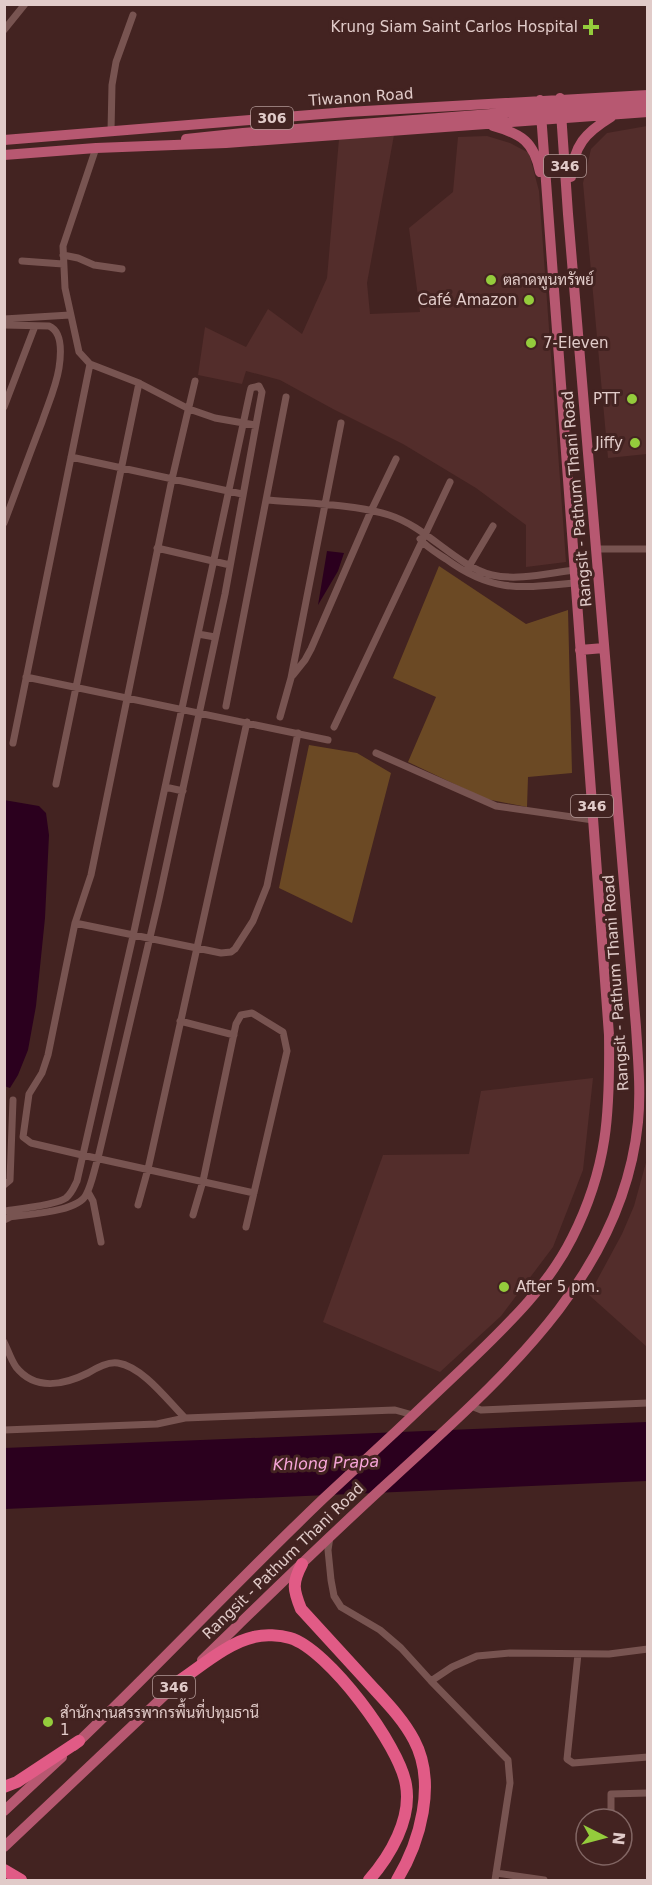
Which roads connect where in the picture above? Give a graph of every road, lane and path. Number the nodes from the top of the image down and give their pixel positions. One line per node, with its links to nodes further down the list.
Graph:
1 (25, 4): 3 (street)
2 (133, 15): 15 (street)
3 (4, 30)
4 (648, 94): 5 (main road, Tiwanon Road)
5 (560, 98): 6 (main road, Tiwanon Road); 11 (main road, Rangsit - Pathum Thani Road)
6 (540, 100): 8 (main road, Tiwanon Road / 306); 12 (main road, Rangsit - Pathum Thani Road)
7 (648, 102): 17 (main road, 306)
8 (440, 107): 14 (main road); 15 (main road, Tiwanon Road / 306)
9 (648, 112): 10 (main road)
10 (614, 115): 11 (main road); 20 (main road)
11 (562, 119): 12 (main road); 20 (main road, Rangsit - Pathum Thani Road / 346)
12 (542, 120): 13 (main road, 306); 19 (main road, Rangsit - Pathum Thani Road / 346)
13 (487, 124): 14 (main road, 306); 19 (main road, 306)
14 (442, 127): 17 (main road, 306)
15 (111, 131): 16 (main road, Tiwanon Road / 306)
16 (4, 140)
17 (96, 148): 18 (main road, 306); 21 (street)
18 (4, 155)
19 (549, 213): 59 (main road, Rangsit - Pathum Thani Road / 346)
20 (568, 214): 54 (main road, Rangsit - Pathum Thani Road / 346)
21 (63, 255): 23 (street); 24 (street)
22 (22, 261): 23 (street)
23 (63, 264): 25 (street)
24 (122, 269)
25 (70, 315): 26 (street); 29 (street)
26 (4, 319)
27 (4, 326): 28 (street)
28 (34, 326): 33 (street); 48 (street)
29 (90, 364): 31 (street); 38 (street)
30 (195, 381): 34 (street)
31 (139, 383): 34 (street); 40 (street)
32 (286, 397): 45 (street)
33 (4, 407)
34 (189, 409): 35 (street); 41 (street)
35 (243, 423): 37 (street); 37 (street); 43 (street)
36 (341, 423): 46 (street)
37 (255, 425): 44 (street)
38 (71, 457): 40 (street); 65 (street)
39 (396, 459): 47 (street)
40 (122, 468): 41 (street); 67 (street)
41 (172, 479): 43 (street); 53 (street)
42 (450, 483): 51 (street)
43 (228, 491): 44 (street); 56 (street)
44 (242, 494): 57 (street)
45 (266, 500): 46 (street); 69 (street)
46 (324, 506): 47 (street); 66 (street)
47 (371, 511): 50 (street); 66 (street)
48 (4, 523)
49 (493, 526): 58 (street)
50 (415, 529): 51 (street); 52 (street)
51 (426, 534): 52 (street); 58 (street)
52 (422, 542): 58 (street); 74 (street)
53 (157, 548): 56 (street); 68 (street)
54 (596, 549): 55 (street); 63 (main road, Rangsit - Pathum Thani Road / 346)
55 (648, 549)
56 (213, 562): 57 (street); 61 (street)
57 (230, 565): 62 (street)
58 (467, 569): 59 (street); 60 (street)
59 (575, 570): 60 (main road, Rangsit - Pathum Thani Road / 346)
60 (576, 583): 64 (main road, Rangsit - Pathum Thani Road / 346)
61 (198, 634): 62 (street); 70 (street)
62 (215, 637): 71 (street)
63 (604, 648): 64 (main road); 105 (main road, Rangsit - Pathum Thani Road / 346)
64 (580, 650): 82 (main road, Rangsit - Pathum Thani Road / 346)
65 (26, 676): 67 (street); 77 (street)
66 (291, 678): 72 (street)
67 (77, 689): 68 (street); 79 (street)
68 (127, 698): 70 (street); 83 (street)
69 (226, 706)
70 (182, 708): 71 (street); 80 (street)
71 (198, 712): 73 (street); 81 (street)
72 (280, 717)
73 (246, 722): 75 (street); 86 (street)
74 (334, 727)
75 (298, 733): 76 (street); 86 (street)
76 (328, 740)
77 (13, 742)
78 (376, 753): 82 (street)
79 (56, 784)
80 (165, 787): 81 (street); 84 (street)
81 (183, 791): 85 (street)
82 (593, 820): 107 (main road, Rangsit - Pathum Thani Road / 346)
83 (75, 923): 84 (street); 90 (street)
84 (133, 936): 85 (street); 90 (street)
85 (150, 939): 86 (street); 91 (street)
86 (196, 949): 87 (street)
87 (180, 1021): 88 (street); 92 (street)
88 (234, 1035): 93 (street); 96 (street)
89 (14, 1100): 94 (street)
90 (82, 1155): 91 (street); 98 (street)
91 (98, 1158): 92 (street); 95 (street)
92 (148, 1169): 93 (street); 97 (street)
93 (203, 1181): 96 (street); 99 (street)
94 (4, 1185)
95 (88, 1192): 100 (street); 102 (street)
96 (254, 1193): 101 (street)
97 (138, 1205)
98 (4, 1211)
99 (193, 1215)
100 (4, 1220)
101 (246, 1227)
102 (101, 1242)
103 (4, 1342): 106 (street)
104 (648, 1403): 105 (street)
105 (471, 1406): 109 (main road, Rangsit - Pathum Thani Road / 346)
106 (185, 1418): 107 (street); 108 (street)
107 (410, 1419): 115 (main road, Rangsit - Pathum Thani Road / 346)
108 (4, 1430)
109 (330, 1537): 110 (main road, Rangsit - Pathum Thani Road / 346); 114 (street)
110 (302, 1564): 113 (main road, Rangsit - Pathum Thani Road / 346); 122 (highway)
111 (648, 1649): 112 (street)
112 (578, 1653): 114 (street); 116 (street)
113 (179, 1681): 121 (main road, Rangsit - Pathum Thani Road / 346); 126 (highway)
114 (430, 1681): 124 (street)
115 (79, 1741): 117 (highway); 120 (main road, Rangsit - Pathum Thani Road / 346)
116 (648, 1757)
117 (4, 1787)
118 (648, 1793): 119 (street)
119 (611, 1807)
120 (4, 1811)
121 (4, 1847)
122 (411, 1854): 127 (highway); 128 (highway)
123 (4, 1870): 125 (highway)
124 (495, 1877): 129 (street)
125 (21, 1881)
126 (369, 1881)
127 (392, 1881)
128 (397, 1881)
129 (544, 1881)

